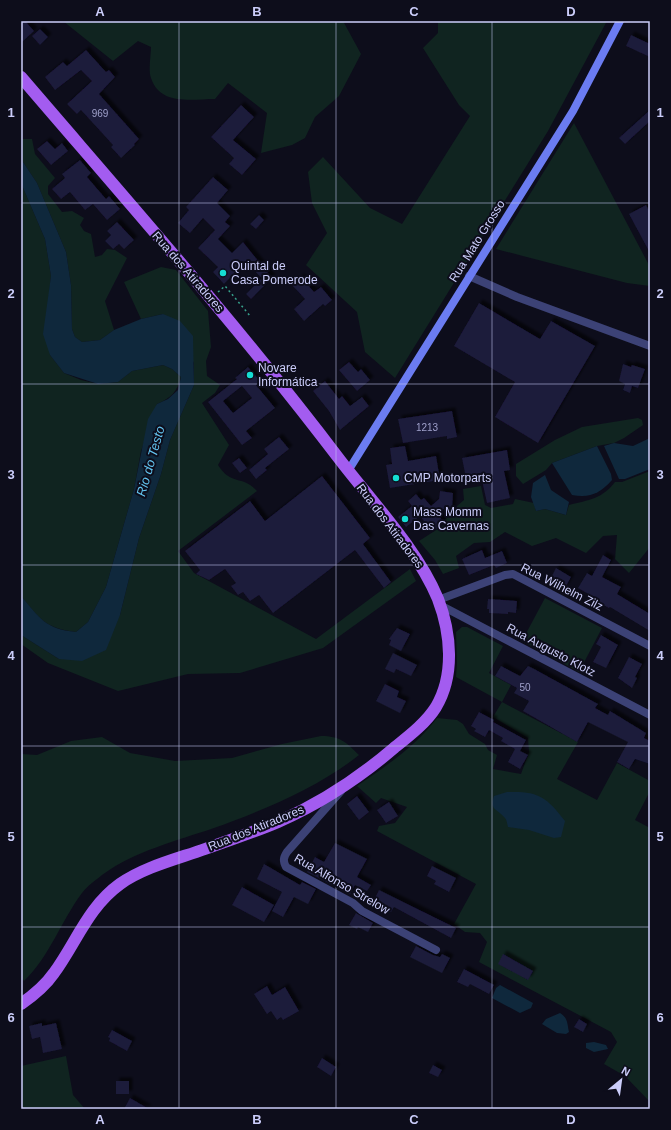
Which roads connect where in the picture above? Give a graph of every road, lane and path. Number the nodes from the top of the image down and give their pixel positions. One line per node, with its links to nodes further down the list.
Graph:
1 (620, 21): 3 (street, Rua Mato Grosso)
2 (21, 77): 4 (main road, Rua dos Atiradores)
3 (469, 276): 6 (street); 7 (street, Rua Mato Grosso)
4 (211, 298): 5 (path); 7 (main road, Rua dos Atiradores)
5 (251, 317)
6 (650, 346)
7 (348, 471): 8 (main road, Rua dos Atiradores)
8 (439, 603): 9 (street, Rua Wilhelm Zilz); 10 (street, Rua Augusto Klotz); 11 (main road, Rua dos Atiradores)
9 (650, 646)
10 (650, 715)
11 (345, 786): 12 (street, Rua Alfonso Strelow); 13 (main road, Rua dos Atiradores)
12 (436, 950)
13 (21, 1004)

